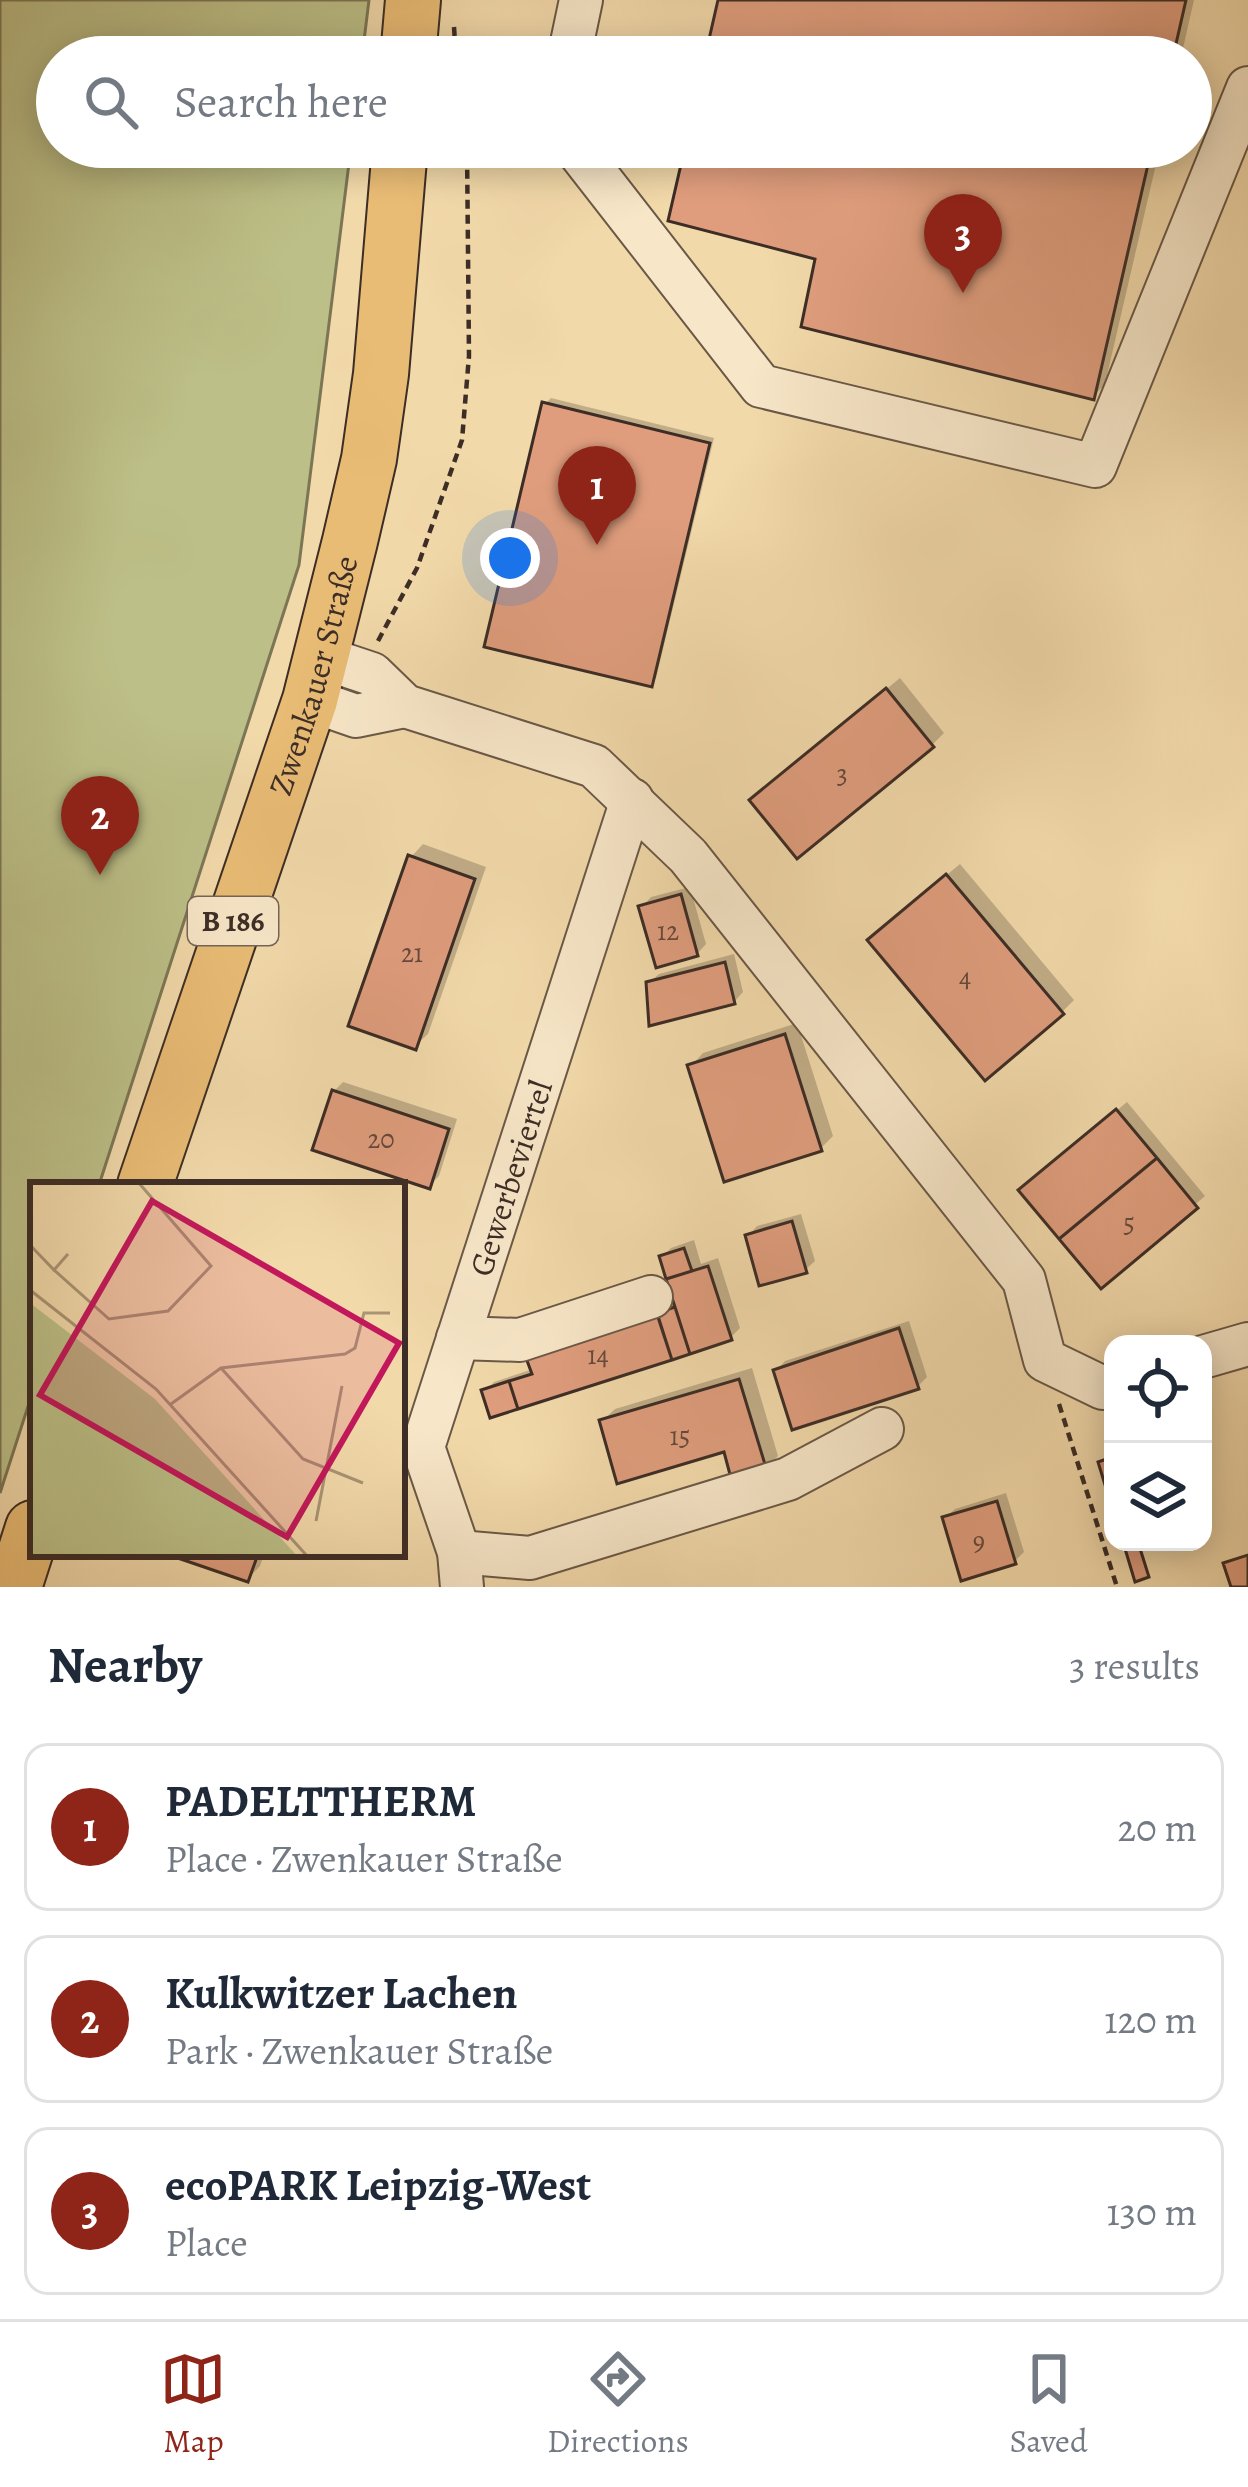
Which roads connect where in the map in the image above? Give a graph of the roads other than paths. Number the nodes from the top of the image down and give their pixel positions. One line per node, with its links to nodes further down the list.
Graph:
1 (412, 0): 3 (main road)
2 (581, 0): 4 (lane)
3 (409, 36)
4 (573, 36)
5 (1248, 88): 7 (lane)
6 (398, 168): 8 (main road, Zwenkauer Straße / B 186)
7 (591, 168)
8 (332, 677): 9 (lane); 9 (lane); 11 (main road, Zwenkauer Straße / B 186)
9 (405, 706): 10 (lane)
10 (632, 800): 13 (lane, Gewerbeviertel); 16 (lane)
11 (146, 1182)
12 (651, 1297): 13 (lane)
13 (458, 1338): 19 (lane, Gewerbeviertel)
14 (1248, 1345): 15 (lane)
15 (1212, 1355)
16 (1104, 1388)
17 (882, 1430): 19 (lane)
18 (30, 1537): 20 (main road)
19 (461, 1570): 21 (lane)
20 (14, 1587)
21 (433, 1587)

